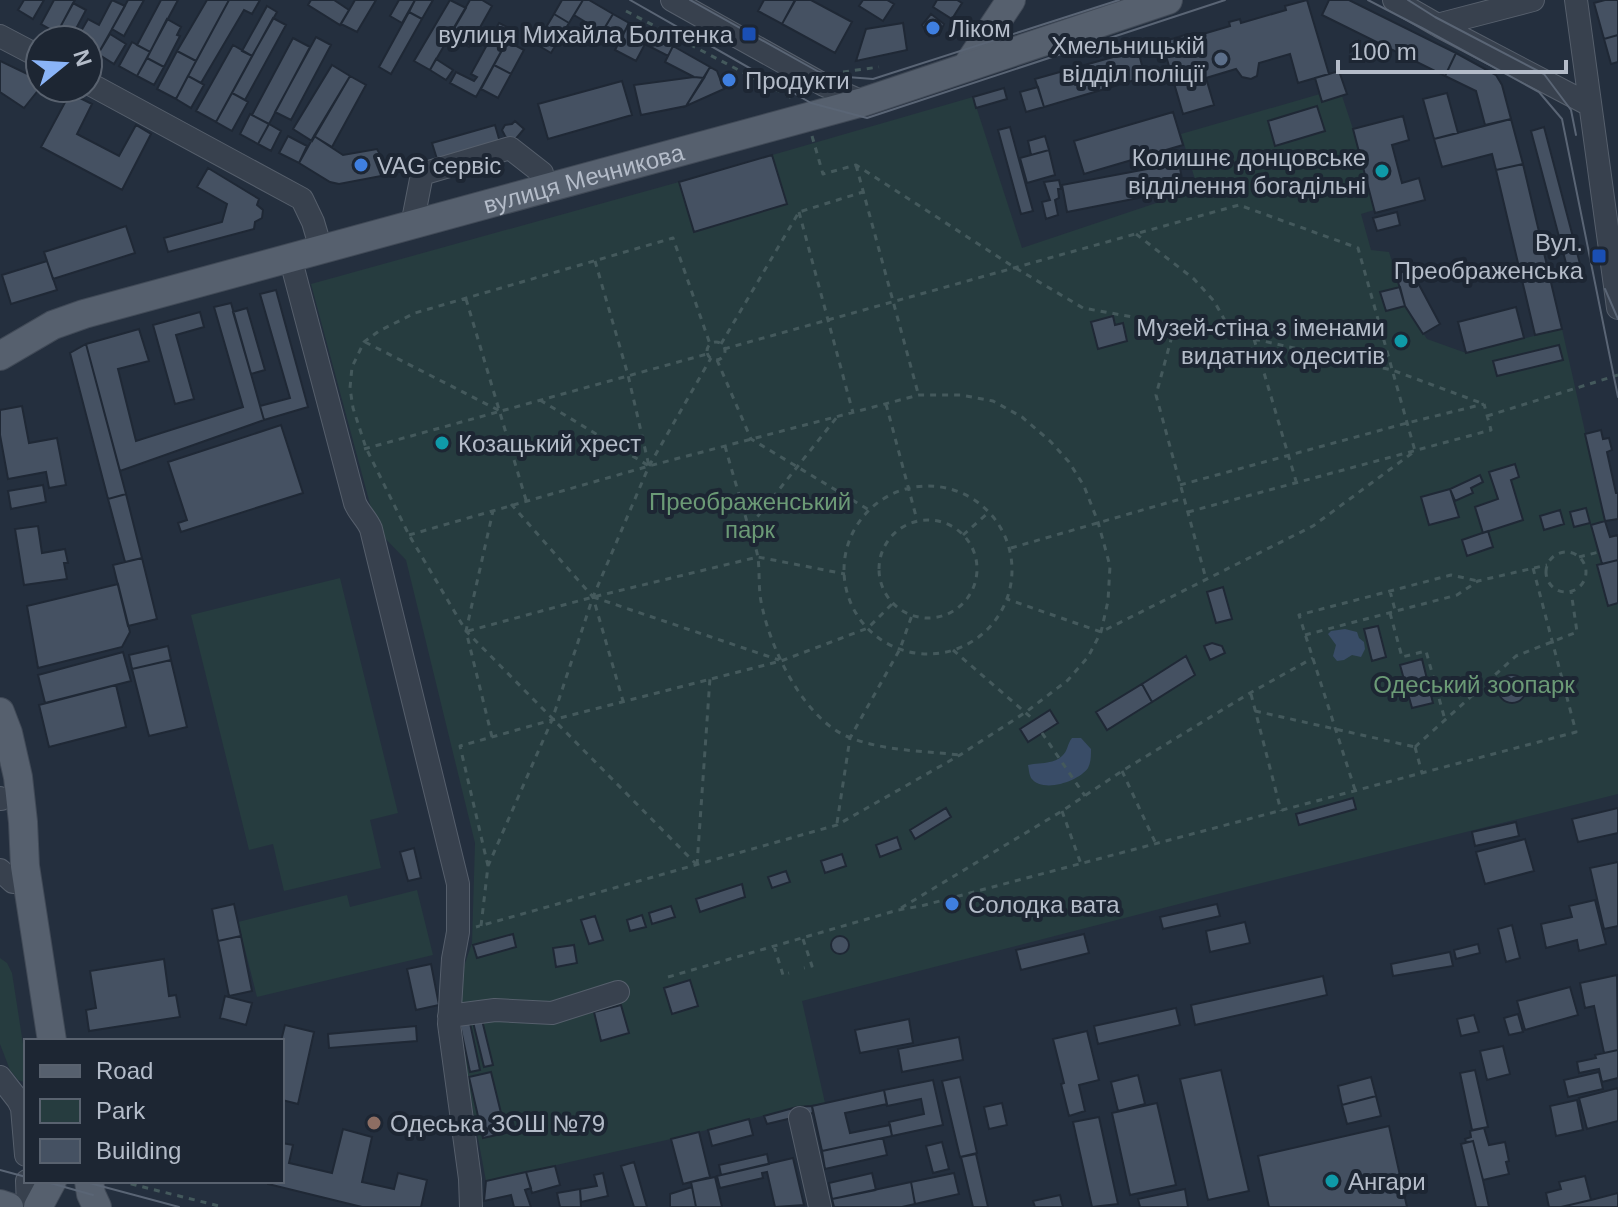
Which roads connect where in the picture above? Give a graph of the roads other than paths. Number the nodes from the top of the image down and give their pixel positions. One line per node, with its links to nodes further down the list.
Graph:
1 (672, 0): 12 (street)
2 (1011, 0): 10 (main road)
3 (1168, 0): 10 (main road, вулиця Мечникова)
4 (1394, 0): 7 (street)
5 (1533, 0): 7 (street)
6 (1576, 0): 13 (street)
7 (1437, 25): 13 (street)
8 (0, 36): 9 (street)
9 (24, 49)
10 (967, 66): 12 (main road, вулиця Мечникова)
11 (104, 92): 16 (street)
12 (863, 102): 15 (main road, вулиця Мечникова)
13 (1590, 105): 18 (street)
14 (542, 173): 15 (street)
15 (412, 225): 16 (main road, вулиця Мечникова)
16 (321, 249): 17 (main road, вулиця Мечникова)
17 (290, 257): 19 (main road, вулиця Мечникова); 27 (street)
18 (1618, 308)
19 (0, 356)
20 (0, 712): 24 (main road)
21 (0, 752): 22 (main road)
22 (1, 762): 23 (main road); 24 (main road)
23 (1, 798): 25 (main road)
24 (23, 822): 29 (main road); 30 (main road)
25 (6, 876): 28 (main road)
26 (618, 992): 27 (street)
27 (449, 1016): 44 (street)
28 (37, 1039)
29 (52, 1039)
30 (65, 1039)
31 (0, 1077): 33 (street)
32 (800, 1118): 45 (street)
33 (24, 1132)
34 (27, 1183): 40 (street)
35 (51, 1183): 41 (main road)
36 (74, 1183): 42 (main road)
37 (89, 1183): 43 (main road)
38 (0, 1204): 39 (main road)
39 (9, 1207)
40 (28, 1207)
41 (38, 1207)
42 (76, 1207)
43 (97, 1207)
44 (471, 1207)
45 (820, 1207)

